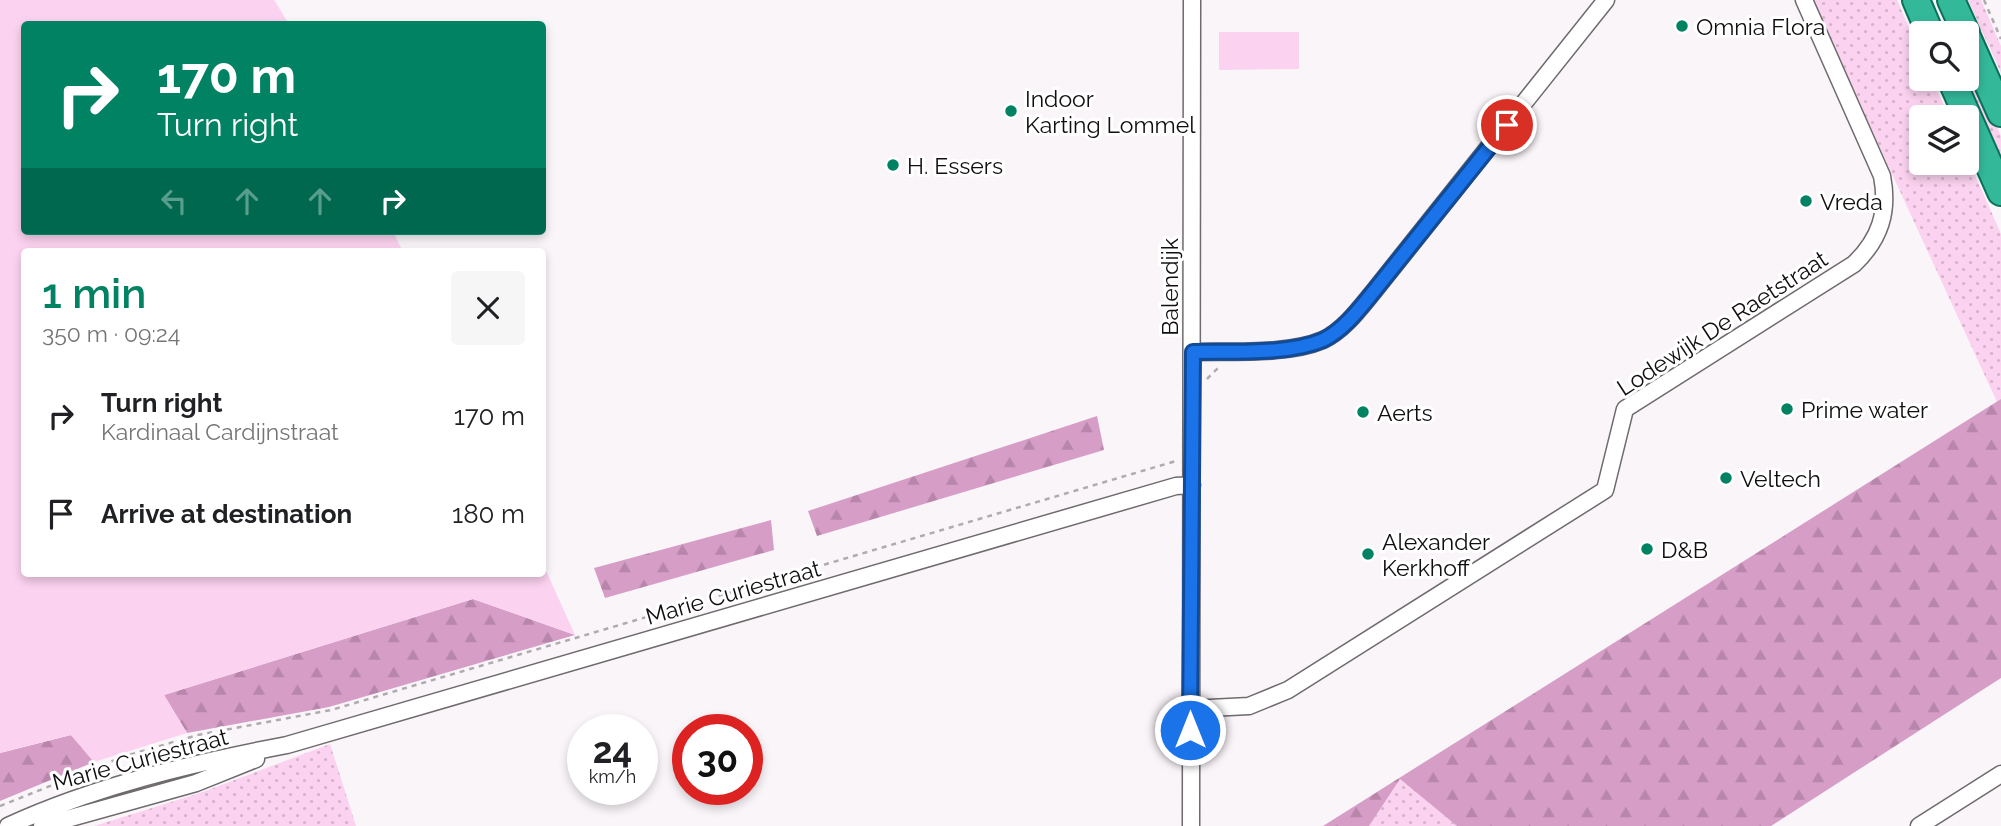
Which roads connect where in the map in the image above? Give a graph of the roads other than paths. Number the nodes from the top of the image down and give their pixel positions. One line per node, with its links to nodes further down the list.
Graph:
1 (1192, 0): 12 (street, Balendijk)
2 (1606, 0): 12 (street)
3 (1804, 0): 14 (street, Lodewijk De Raetstraat)
4 (1916, 0): 6 (highway)
5 (1951, 0): 7 (highway)
6 (1925, 21)
7 (1960, 21)
8 (1979, 64): 10 (highway)
9 (1956, 91): 11 (highway)
10 (2001, 113)
11 (2001, 192)
12 (1193, 352): 13 (street, Balendijk)
13 (1192, 485): 14 (street, Balendijk); 15 (street, Marie Curiestraat)
14 (1190, 709): 19 (street, Balendijk)
15 (287, 745): 17 (street, Marie Curiestraat); 18 (street, Marie Curiestraat)
16 (2001, 774): 20 (street)
17 (8, 826)
18 (42, 826)
19 (1191, 826)
20 (1919, 826)

